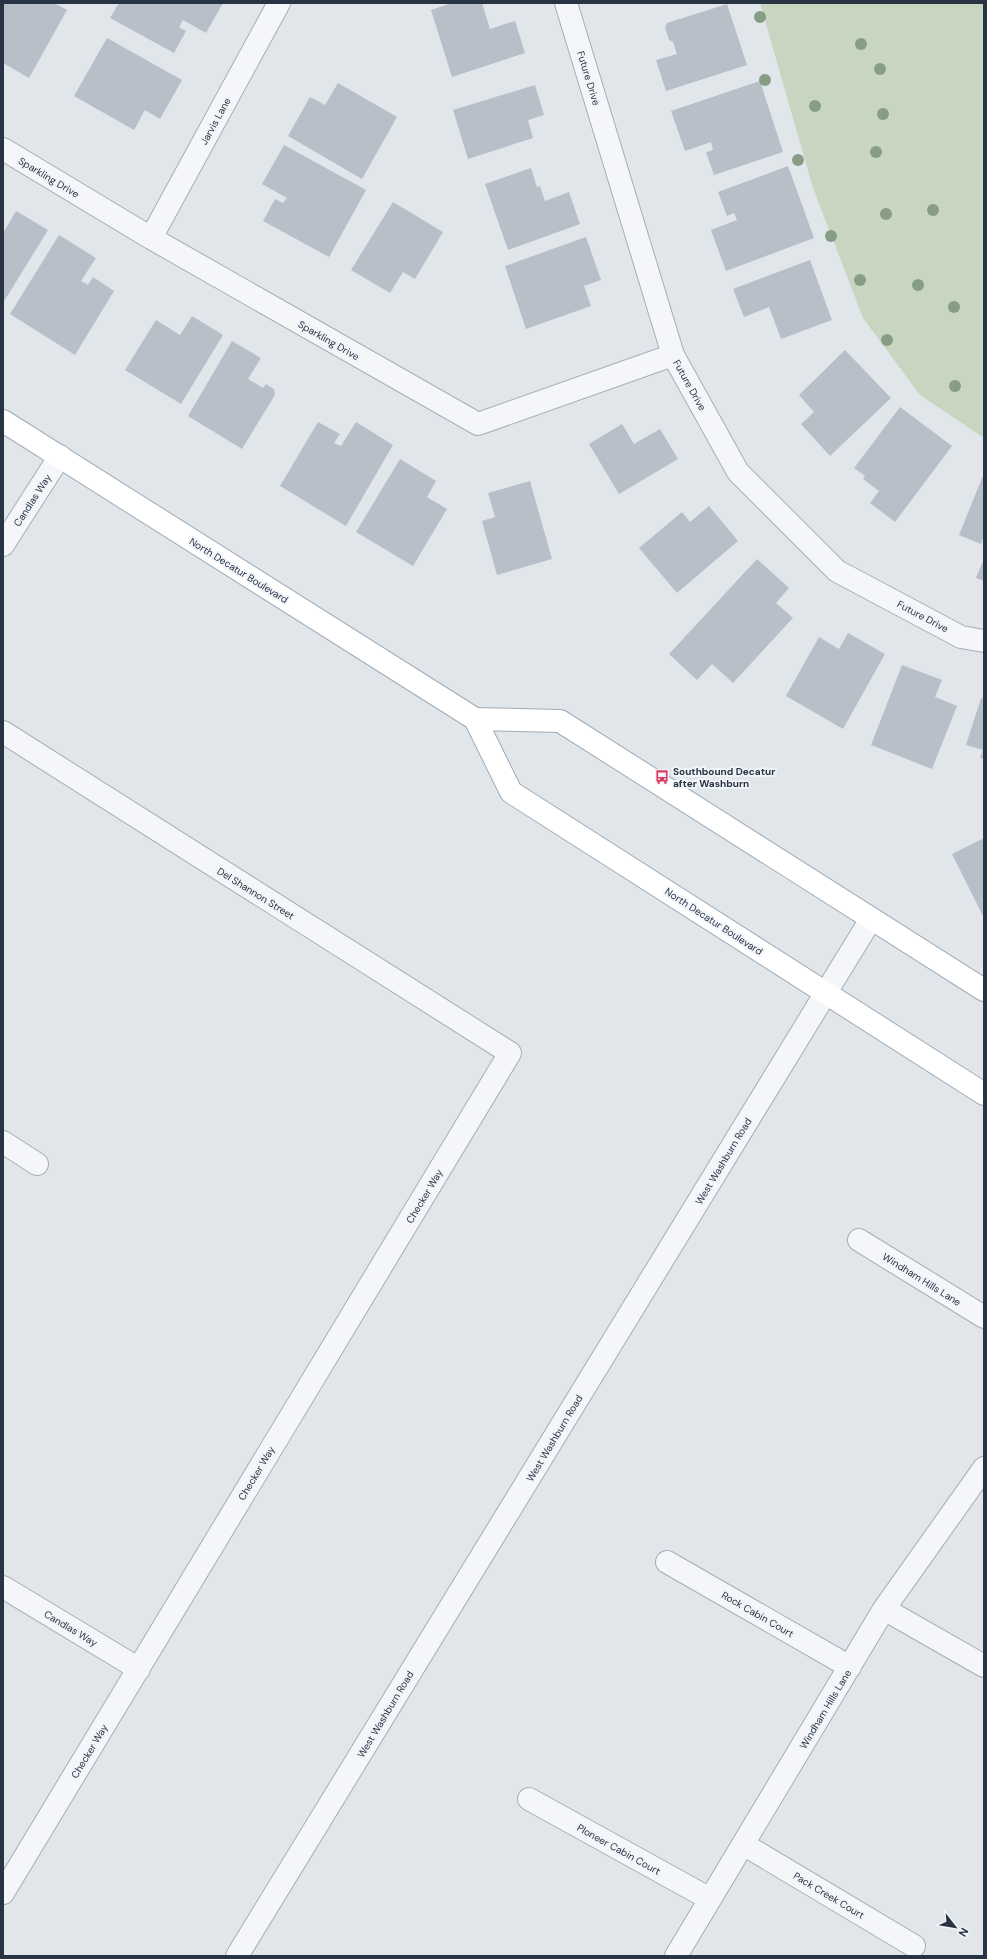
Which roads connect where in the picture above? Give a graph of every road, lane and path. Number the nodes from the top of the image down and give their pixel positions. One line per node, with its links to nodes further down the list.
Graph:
1 (279, 3): 4 (street, Jarvis Lane)
2 (566, 3): 5 (street, Future Drive)
3 (3, 148): 4 (street, Sparkling Drive)
4 (151, 238): 5 (street, Sparkling Drive)
5 (673, 355): 9 (street, Future Drive)
6 (3, 420): 7 (main road, North Decatur Boulevard)
7 (60, 456): 8 (street, Candlas Way); 10 (main road, North Decatur Boulevard)
8 (3, 545)
9 (984, 641)
10 (474, 719): 12 (main road); 14 (main road, North Decatur Boulevard)
11 (3, 732): 15 (street, Del Shannon Street)
12 (871, 919): 13 (main road); 14 (street, West Washburn Road)
13 (984, 990)
14 (826, 993): 16 (main road, North Decatur Boulevard); 33 (street, West Washburn Road)
15 (510, 1053): 27 (street, Checker Way)
16 (984, 1094)
17 (3, 1142): 18 (street)
18 (37, 1164)
19 (859, 1240): 20 (street, Windham Hills Lane)
20 (984, 1317)
21 (984, 1468): 24 (street, Windham Hills Lane)
22 (667, 1562): 26 (street, Rock Cabin Court)
23 (3, 1587): 27 (street, Candlas Way)
24 (884, 1609): 25 (street); 26 (street, Windham Hills Lane)
25 (984, 1666)
26 (850, 1667): 29 (street, Windham Hills Lane)
27 (138, 1669): 30 (street, Checker Way)
28 (528, 1799): 31 (street, Ploneer Cabin Court)
29 (743, 1844): 31 (street, Windham Hills Lane); 32 (street, Pack Creek Court)
30 (3, 1893)
31 (710, 1900): 34 (street, Windham Hills Lane)
32 (914, 1946)
33 (237, 1956)
34 (676, 1956)

